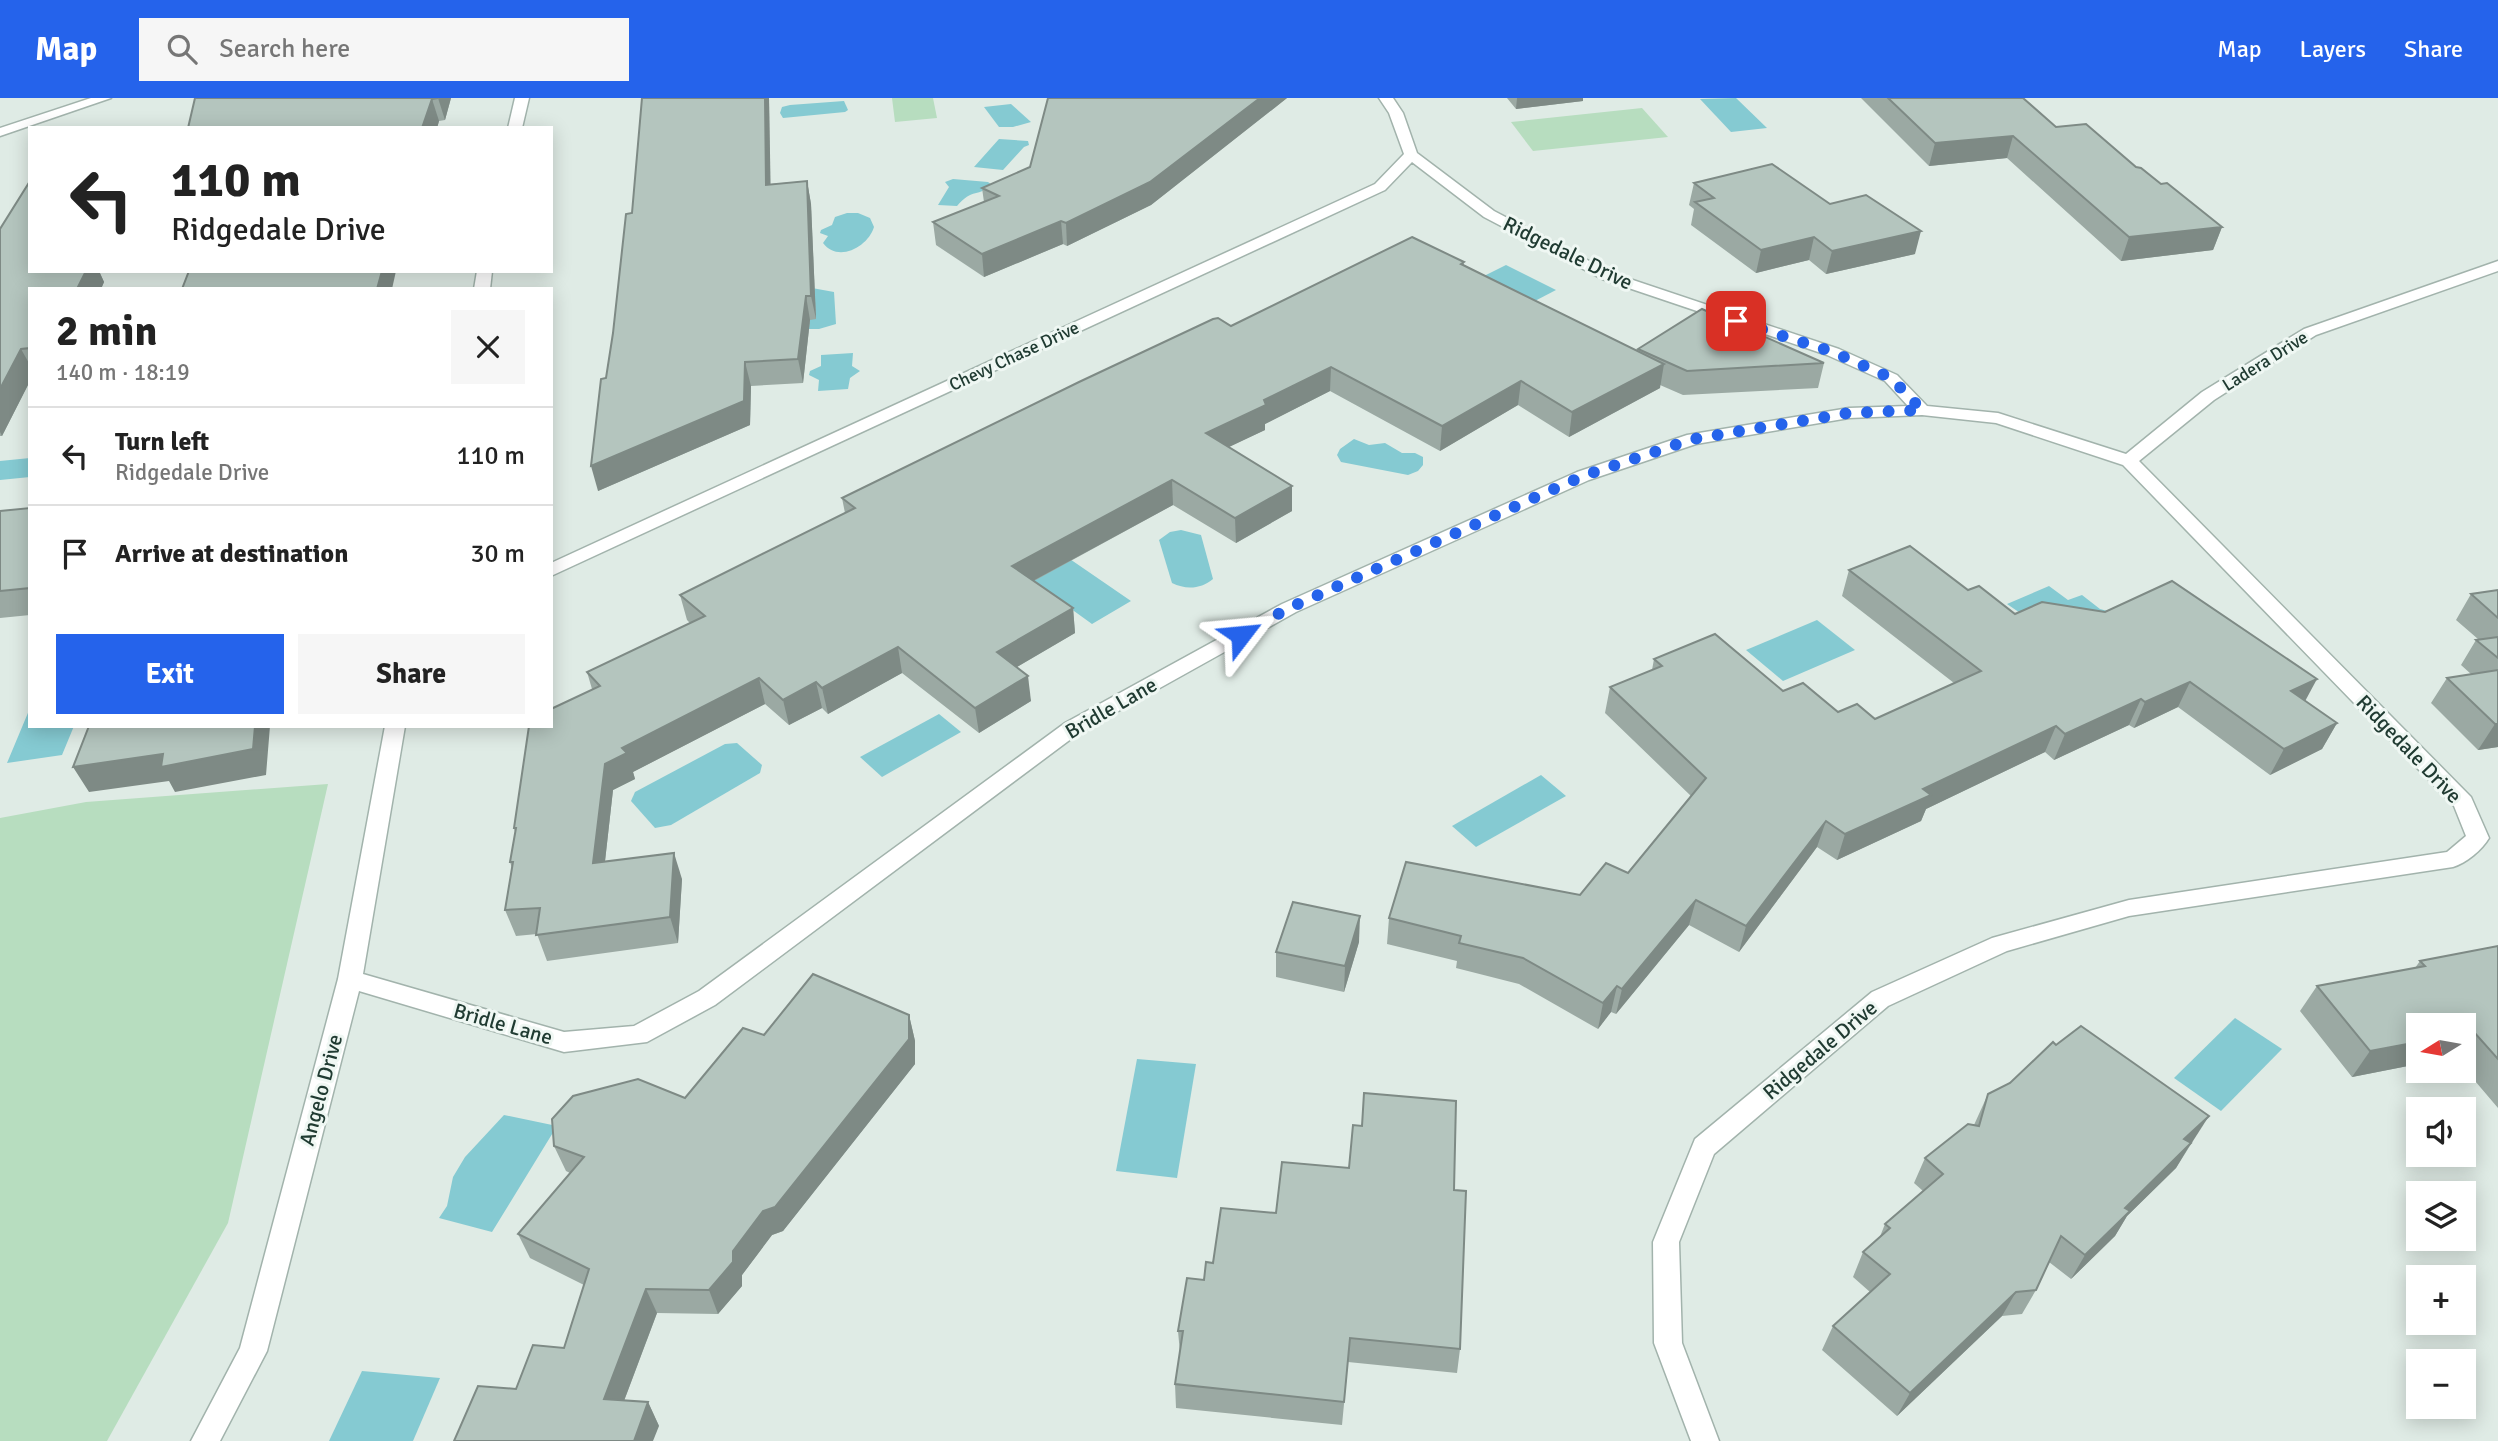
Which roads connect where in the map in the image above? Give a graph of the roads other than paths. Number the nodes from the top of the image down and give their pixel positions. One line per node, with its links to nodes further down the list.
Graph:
1 (104, 98): 5 (street)
2 (522, 98): 4 (street)
3 (1386, 98): 6 (street)
4 (515, 126)
5 (0, 132)
6 (1410, 155): 8 (street, Ridgedale Drive); 10 (street, Chevy Chase Drive)
7 (2498, 266): 9 (street, Ladera Drive)
8 (1922, 410): 9 (street, Ridgedale Drive); 12 (street, Bridle Lane)
9 (2129, 461): 14 (street, Ridgedale Drive)
10 (553, 569)
11 (395, 728): 12 (street, Angelo Drive)
12 (350, 979): 13 (street, Angelo Drive)
13 (205, 1441)
14 (1705, 1441)

